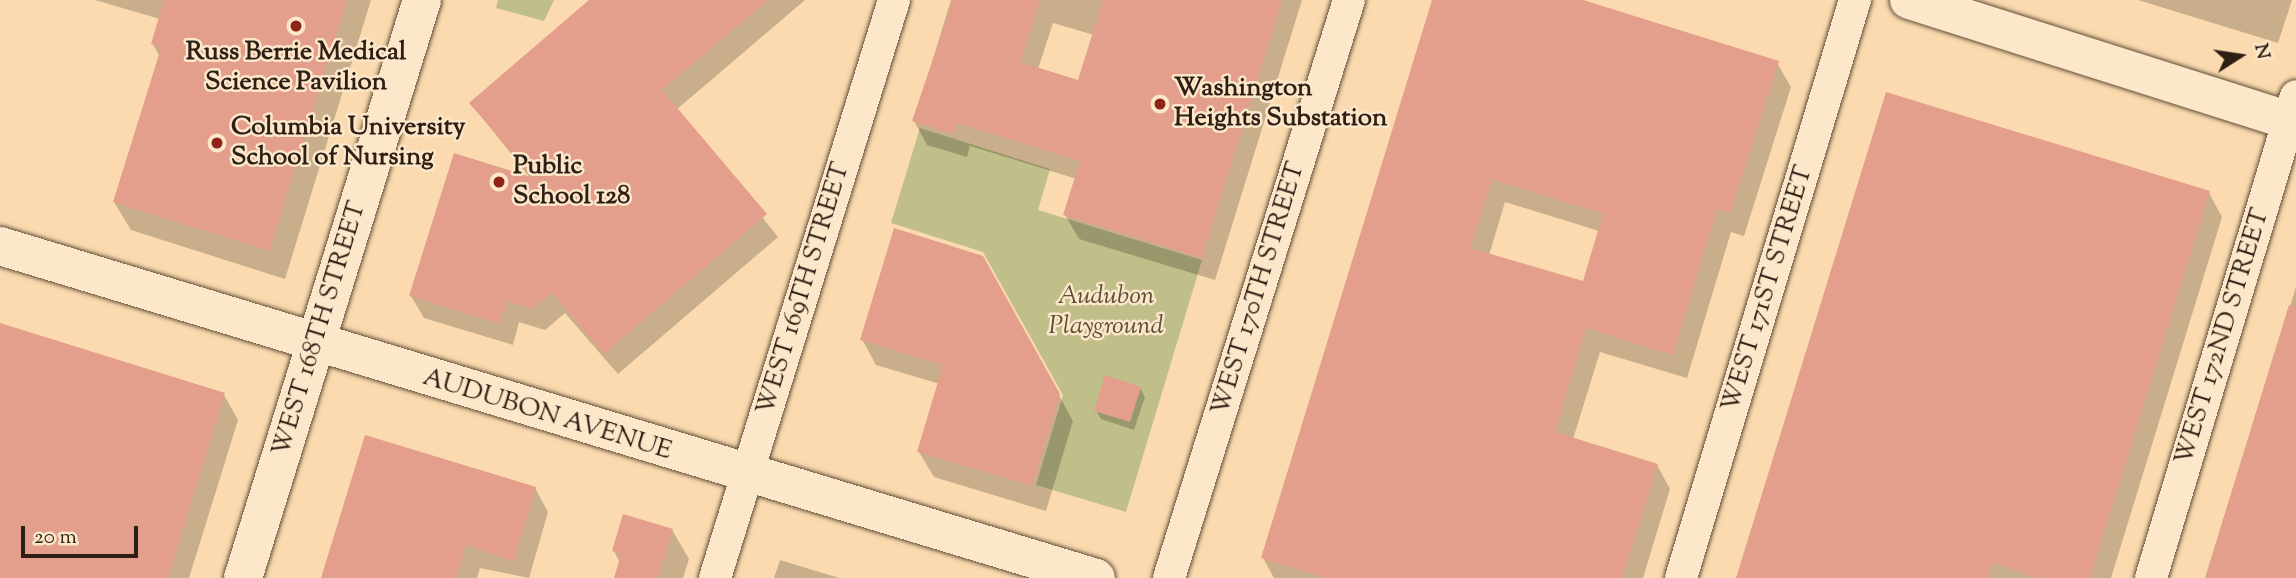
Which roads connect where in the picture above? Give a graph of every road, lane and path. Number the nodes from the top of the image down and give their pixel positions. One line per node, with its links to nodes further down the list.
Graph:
1 (422, 0): 8 (street, WEST 168TH STREET)
2 (894, 0): 9 (street, WEST 169TH STREET)
3 (1349, 0): 13 (street, WEST 170TH STREET)
4 (1856, 0): 14 (street, WEST 171ST STREET)
5 (1909, 0): 6 (street)
6 (2294, 113): 15 (street, WEST 172ND STREET)
7 (0, 246): 8 (street, AUDUBON AVENUE)
8 (316, 345): 9 (street, AUDUBON AVENUE); 10 (street, WEST 168TH STREET)
9 (746, 475): 11 (street, WEST 169TH STREET); 12 (street, AUDUBON AVENUE)
10 (243, 578)
11 (715, 578)
12 (1096, 578)
13 (1169, 578)
14 (1681, 578)
15 (2151, 578)

